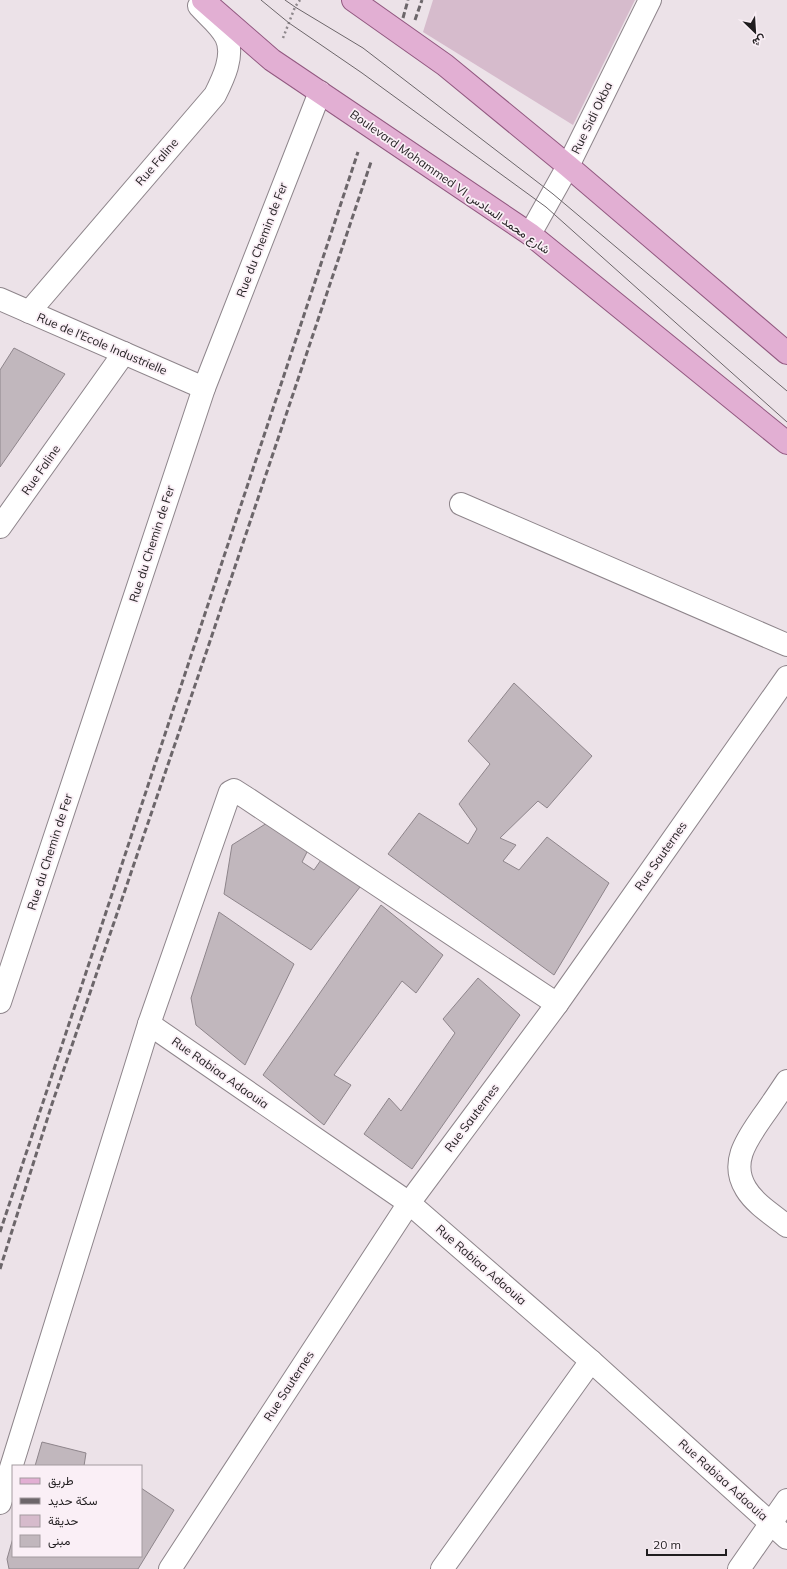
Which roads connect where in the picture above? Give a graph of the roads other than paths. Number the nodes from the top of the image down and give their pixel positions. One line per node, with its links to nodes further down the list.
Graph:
1 (195, 0): 9 (street, Rue Faline)
2 (204, 0): 5 (main road, Boulevard Mohammed VI شارع محمد السادس)
3 (353, 0): 6 (main road)
4 (650, 0): 6 (street, Rue Sidi Okba)
5 (320, 92): 7 (main road, Boulevard Mohammed VI شارع محمد السادس); 12 (street, Rue du Chemin de Fer)
6 (568, 166): 7 (street, Rue Sidi Okba); 10 (main road)
7 (530, 234): 13 (main road, Boulevard Mohammed VI شارع محمد السادس)
8 (0, 299): 9 (street, Rue de l'Ecole Industrielle)
9 (28, 312): 11 (street, Rue de l'Ecole Industrielle)
10 (787, 352)
11 (124, 353): 12 (street, Rue de l'Ecole Industrielle); 15 (street, Rue Faline)
12 (204, 388): 18 (street, Rue du Chemin de Fer)
13 (787, 443)
14 (461, 504): 16 (street)
15 (0, 527)
16 (787, 645)
17 (787, 677): 19 (street, Rue Sauternes)
18 (0, 1002)
19 (557, 1004): 20 (street); 22 (street, Rue Sauternes)
20 (149, 1024): 22 (street, Rue Rabiaa Adaouia); 26 (street)
21 (787, 1081): 23 (street)
22 (409, 1203): 24 (street, Rue Rabiaa Adaouia); 31 (street, Rue Sauternes)
23 (787, 1226)
24 (591, 1361): 29 (street, Rue Rabiaa Adaouia); 32 (street)
25 (12, 1465): 28 (street)
26 (12, 1465)
27 (787, 1500): 29 (street)
28 (0, 1504)
29 (771, 1522): 30 (street, Rue Rabiaa Adaouia); 33 (street)
30 (787, 1538)
31 (170, 1569)
32 (442, 1569)
33 (739, 1569)

